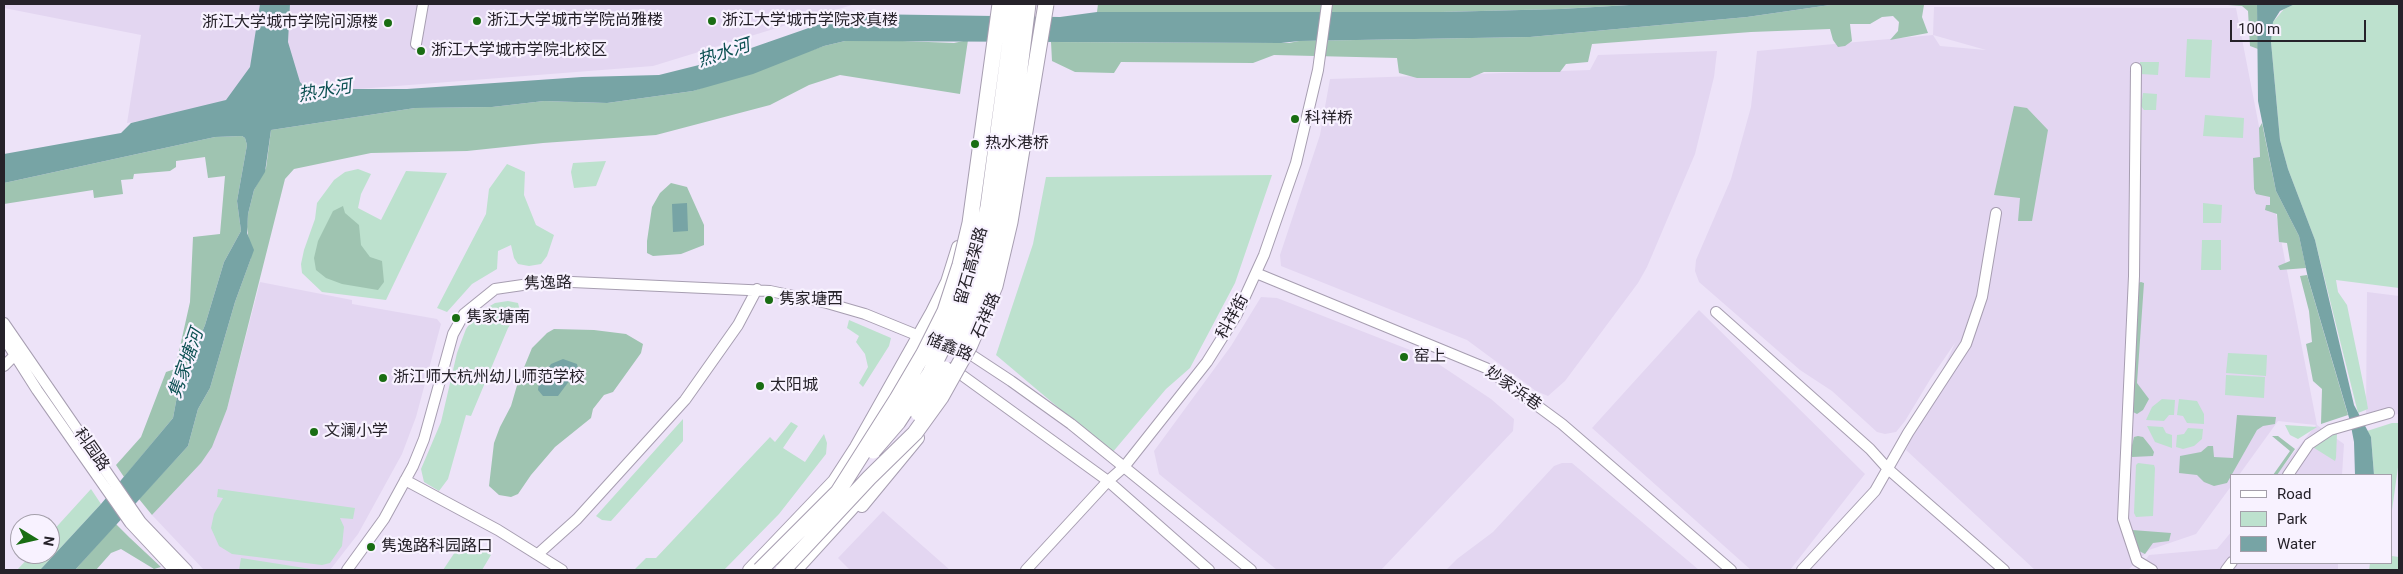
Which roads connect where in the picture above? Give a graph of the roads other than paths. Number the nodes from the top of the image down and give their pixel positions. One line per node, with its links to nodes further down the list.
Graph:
1 (423, 4): 5 (street)
2 (1005, 4): 12 (main road, bridge); 34 (highway, 留石高架路, bridge)
3 (1327, 4): 8 (street, 科祥街)
4 (1039, 5): 15 (main road, 石祥路, bridge); 19 (highway, 留石高架路, bridge); 23 (highway, 留石高架路, bridge)
5 (416, 44)
6 (2136, 68): 28 (street)
7 (1996, 213): 21 (street)
8 (1256, 273): 20 (street, 科祥街); 41 (street, 妙家浜巷)
9 (757, 289): 12 (street, 隽逸路); 24 (street, 隽逸路); 27 (street)
10 (1716, 312): 21 (street)
11 (4, 323): 14 (street, 科园路)
12 (919, 336): 15 (street, 储鑫路); 17 (street, 储鑫路); 33 (main road)
13 (4, 338): 14 (street, 科园路)
14 (17, 352): 16 (street); 26 (street, 科园路)
15 (970, 354): 17 (main road, 石祥路); 20 (street, 储鑫路)
16 (4, 366)
17 (960, 375): 25 (street, 储鑫路); 37 (main road, 石祥路)
18 (2389, 414): 22 (street)
19 (915, 433): 23 (highway, 留石高架路, bridge); 36 (highway, bridge)
20 (1124, 467): 25 (street, 科祥街); 40 (street, 储鑫路)
21 (1888, 469): 42 (street); 43 (street)
22 (2289, 474)
23 (869, 478): 35 (highway, 留石高架路, bridge)
24 (405, 480): 27 (street); 31 (street, 隽逸路)
25 (1108, 480): 38 (street, 科祥街); 39 (street, 储鑫路)
26 (132, 517): 29 (street, 科园路); 30 (street, 科园路)
27 (538, 554): 32 (street)
28 (2138, 561): 44 (street); 45 (street)
29 (174, 570)
30 (187, 570)
31 (348, 570)
32 (562, 570)
33 (749, 570)
34 (760, 570)
35 (783, 570)
36 (794, 570)
37 (800, 570)
38 (1026, 570)
39 (1209, 570)
40 (1251, 570)
41 (1731, 570)
42 (1802, 570)
43 (2004, 570)
44 (2132, 570)
45 (2152, 570)

